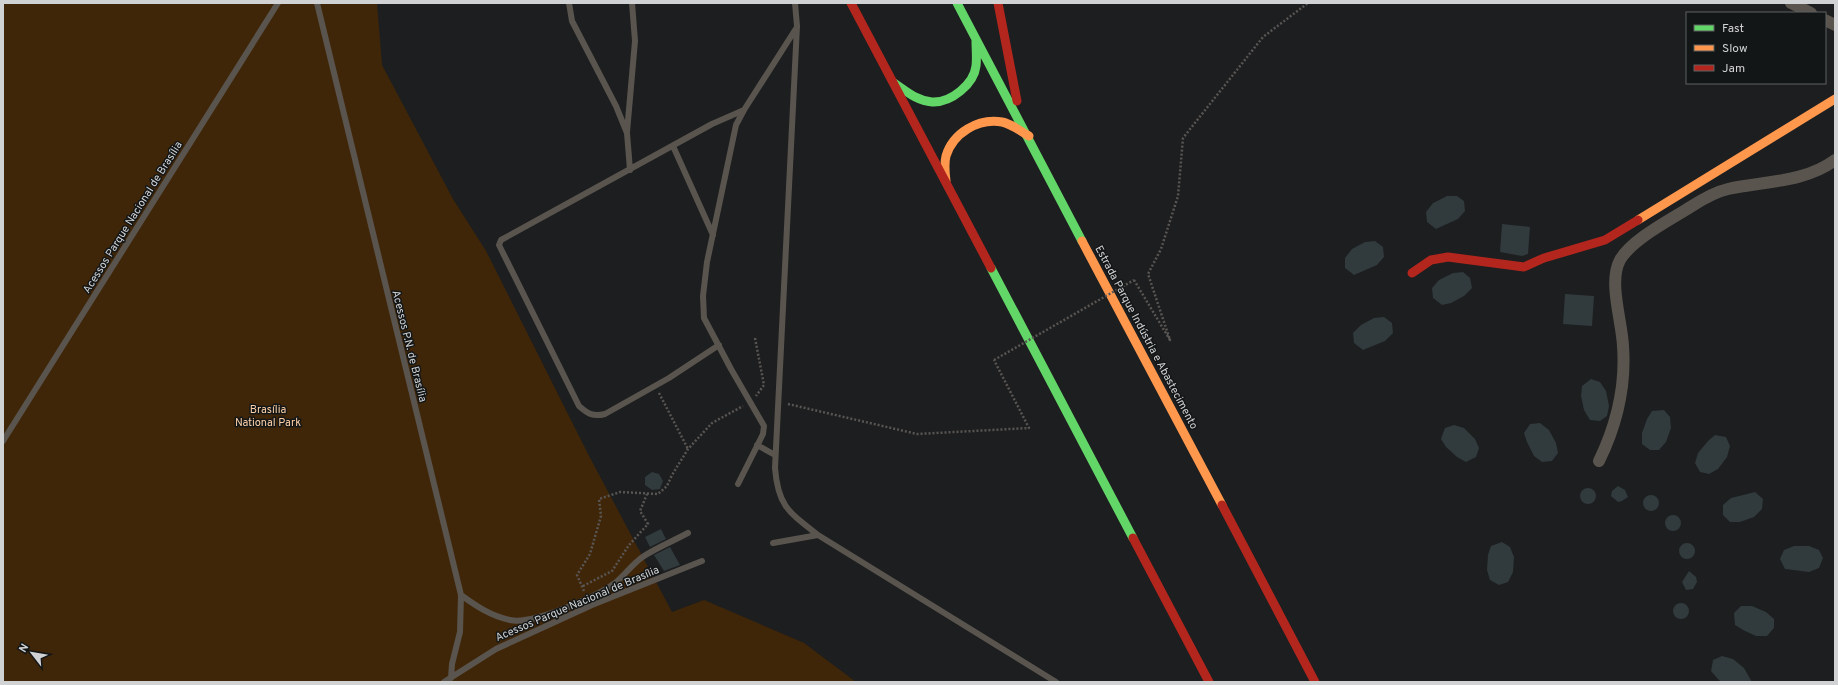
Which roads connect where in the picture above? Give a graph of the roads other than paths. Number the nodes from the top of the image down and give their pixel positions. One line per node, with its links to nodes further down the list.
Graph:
1 (278, 3): 28 (lane, Acessos Parque Nacional de Brasília)
2 (317, 3): 37 (lane, Acessos P.N. de Brasília)
3 (569, 3): 19 (lane)
4 (632, 3): 19 (lane)
5 (795, 3): 13 (lane)
6 (851, 3): 15 (main road)
7 (957, 3): 14 (main road, Estrada Parque Indústria e Abastecimento)
8 (998, 3): 18 (main road)
9 (1791, 3): 10 (street)
10 (1809, 12)
11 (1826, 20): 12 (street)
12 (1835, 25)
13 (797, 26): 17 (lane); 30 (lane)
14 (976, 39): 15 (main road); 18 (main road, Estrada Parque Indústria e Abastecimento)
15 (892, 81): 24 (main road)
16 (1835, 99): 26 (main road)
17 (744, 110): 21 (lane); 25 (lane)
18 (1020, 120): 20 (main road, Estrada Parque Indústria e Abastecimento)
19 (627, 133): 23 (lane)
20 (1029, 136): 24 (main road); 42 (main road, Estrada Parque Indústria e Abastecimento)
21 (673, 146): 23 (lane); 25 (lane)
22 (1835, 160): 31 (street)
23 (630, 170): 27 (lane)
24 (946, 182): 41 (main road)
25 (713, 235): 27 (lane)
26 (1412, 273)
27 (719, 345): 29 (lane)
28 (3, 441)
29 (757, 445): 30 (lane); 32 (lane)
30 (775, 455): 34 (lane)
31 (1599, 461)
32 (738, 484)
33 (688, 533): 37 (lane, Acessos Parque Nacional de Brasília)
34 (818, 535): 35 (lane); 40 (lane)
35 (773, 543)
36 (702, 561): 38 (lane, Acessos Parque Nacional de Brasília)
37 (461, 595): 38 (lane, Acessos P.N. de Brasília)
38 (451, 678): 39 (lane, Acessos Parque Nacional de Brasília)
39 (444, 682)
40 (1056, 682)
41 (1209, 682)
42 (1315, 682)

